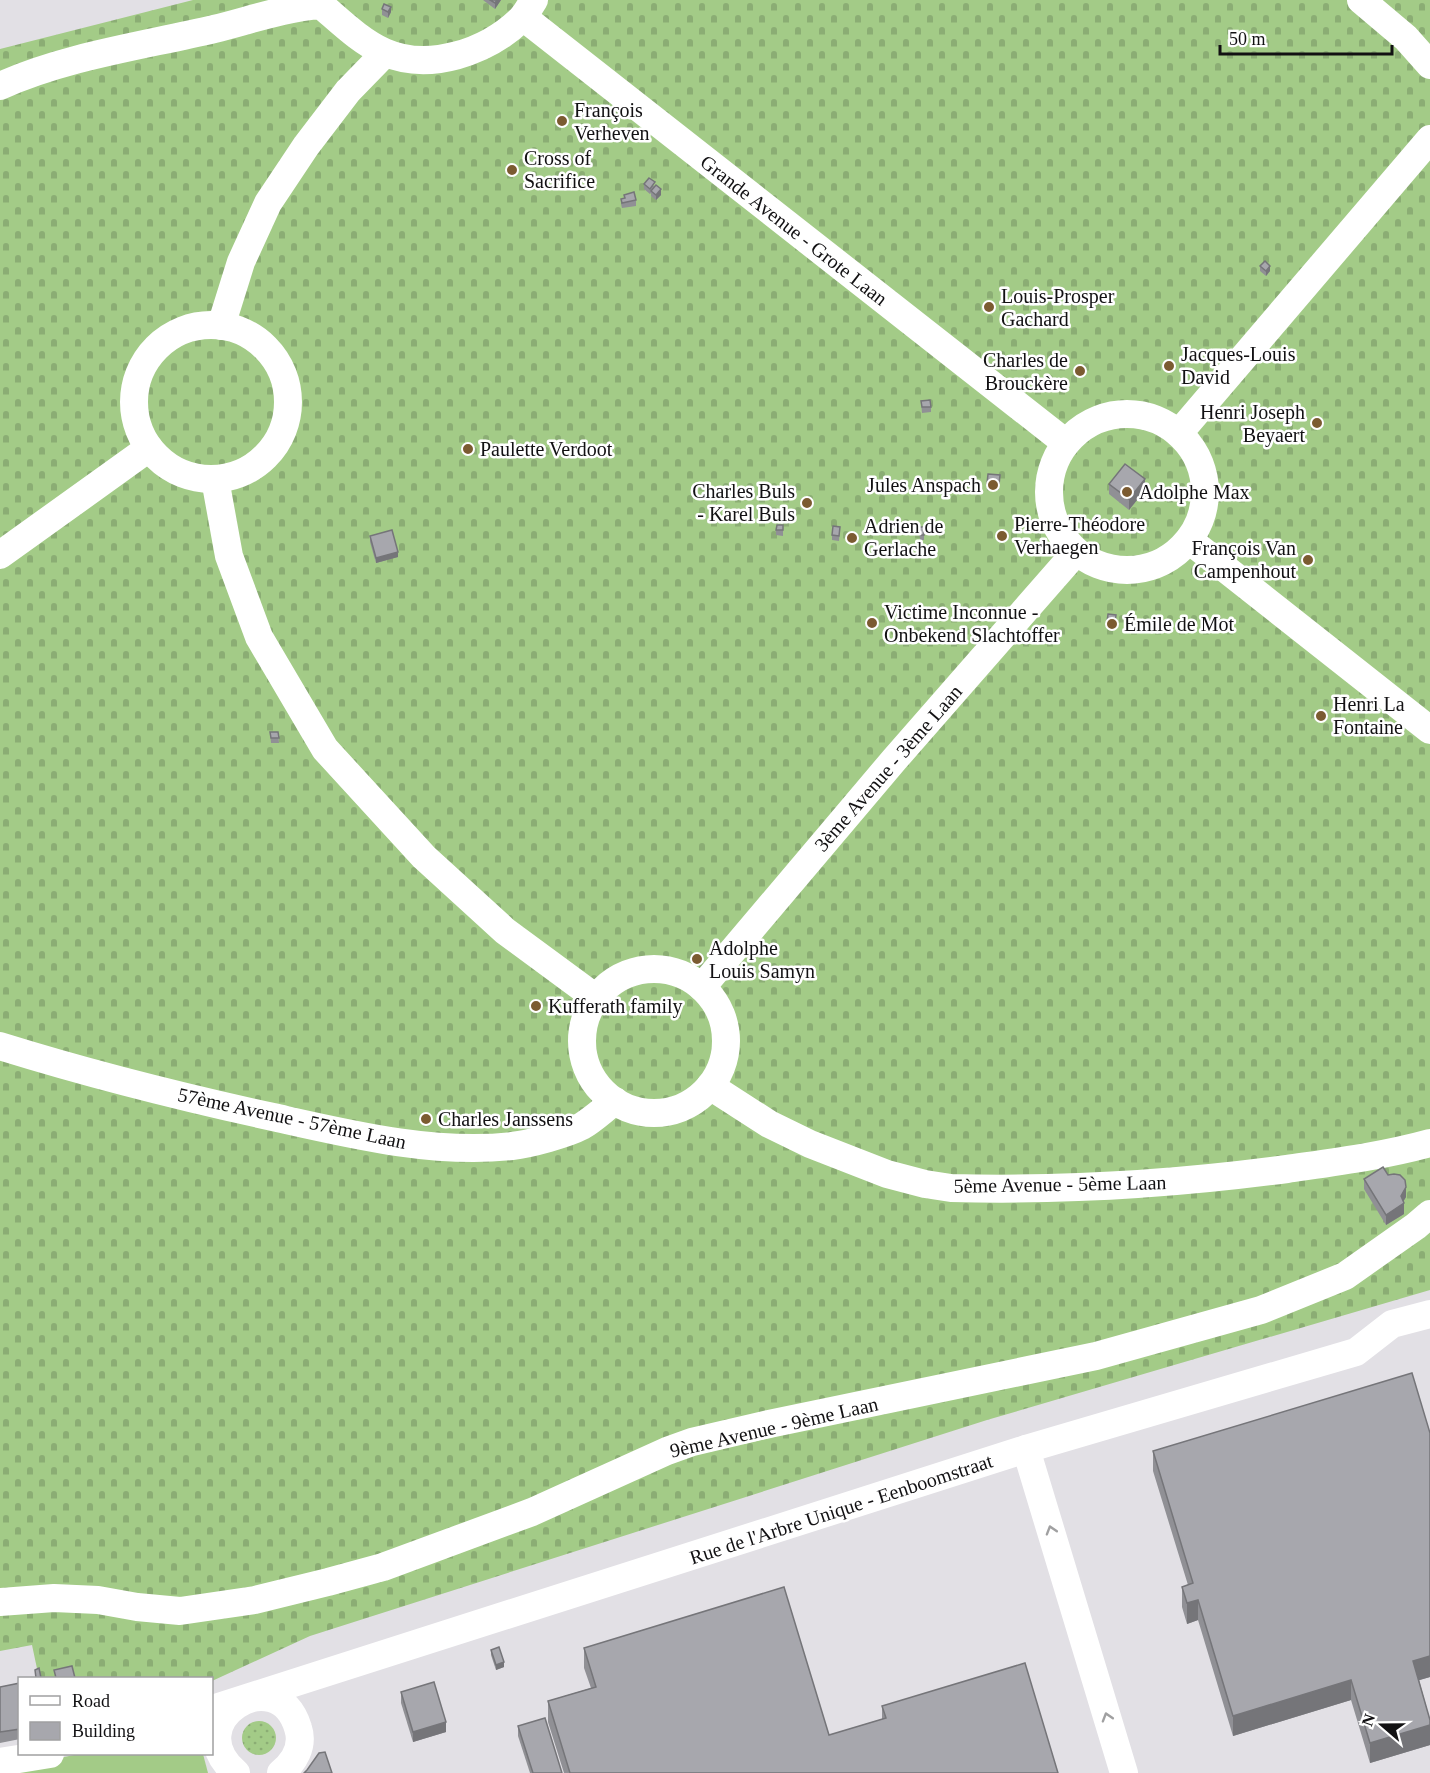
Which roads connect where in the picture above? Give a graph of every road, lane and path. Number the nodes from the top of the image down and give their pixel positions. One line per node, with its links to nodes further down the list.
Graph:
1 (1361, 0): 4 (street)
2 (528, 8): 3 (street); 9 (street, Grande Avenue - Grote Laan)
3 (385, 53): 5 (street); 7 (street)
4 (1430, 65)
5 (0, 87)
6 (1430, 139): 8 (street)
7 (221, 326): 10 (street); 11 (street)
8 (1179, 433): 9 (street); 12 (street)
9 (1066, 443): 13 (street)
10 (149, 448): 11 (street); 14 (street)
11 (215, 479): 17 (street)
12 (1189, 540): 13 (street); 15 (street)
13 (1076, 552): 16 (street, 3ème Avenue - 3ème Laan)
14 (0, 555)
15 (1430, 730)
16 (702, 987): 17 (street); 19 (street)
17 (596, 998): 20 (street)
18 (0, 1046): 20 (street, 57ème Avenue - 57ème Laan)
19 (710, 1086): 20 (street); 21 (street, 5ème Avenue - 5ème Laan)
20 (615, 1101)
21 (1430, 1143)
22 (1430, 1214): 25 (street, 9ème Avenue - 9ème Laan)
23 (1430, 1314): 24 (street, Rue de l'Arbre Unique - Eenboomstraat)
24 (1026, 1449): 26 (street, Rue de l'Arbre Unique - Eenboomstraat); 32 (street, one-way to 24)
25 (0, 1602)
26 (247, 1699): 27 (street, Rue de l'Arbre Unique - Eenboomstraat); 30 (street, Rue de l'Arbre Unique - Eenboomstraat); 31 (street, Rue de l'Arbre Unique - Eenboomstraat)
27 (213, 1709)
28 (44, 1755): 29 (street)
29 (0, 1762)
30 (236, 1773)
31 (281, 1773)
32 (1124, 1773)

